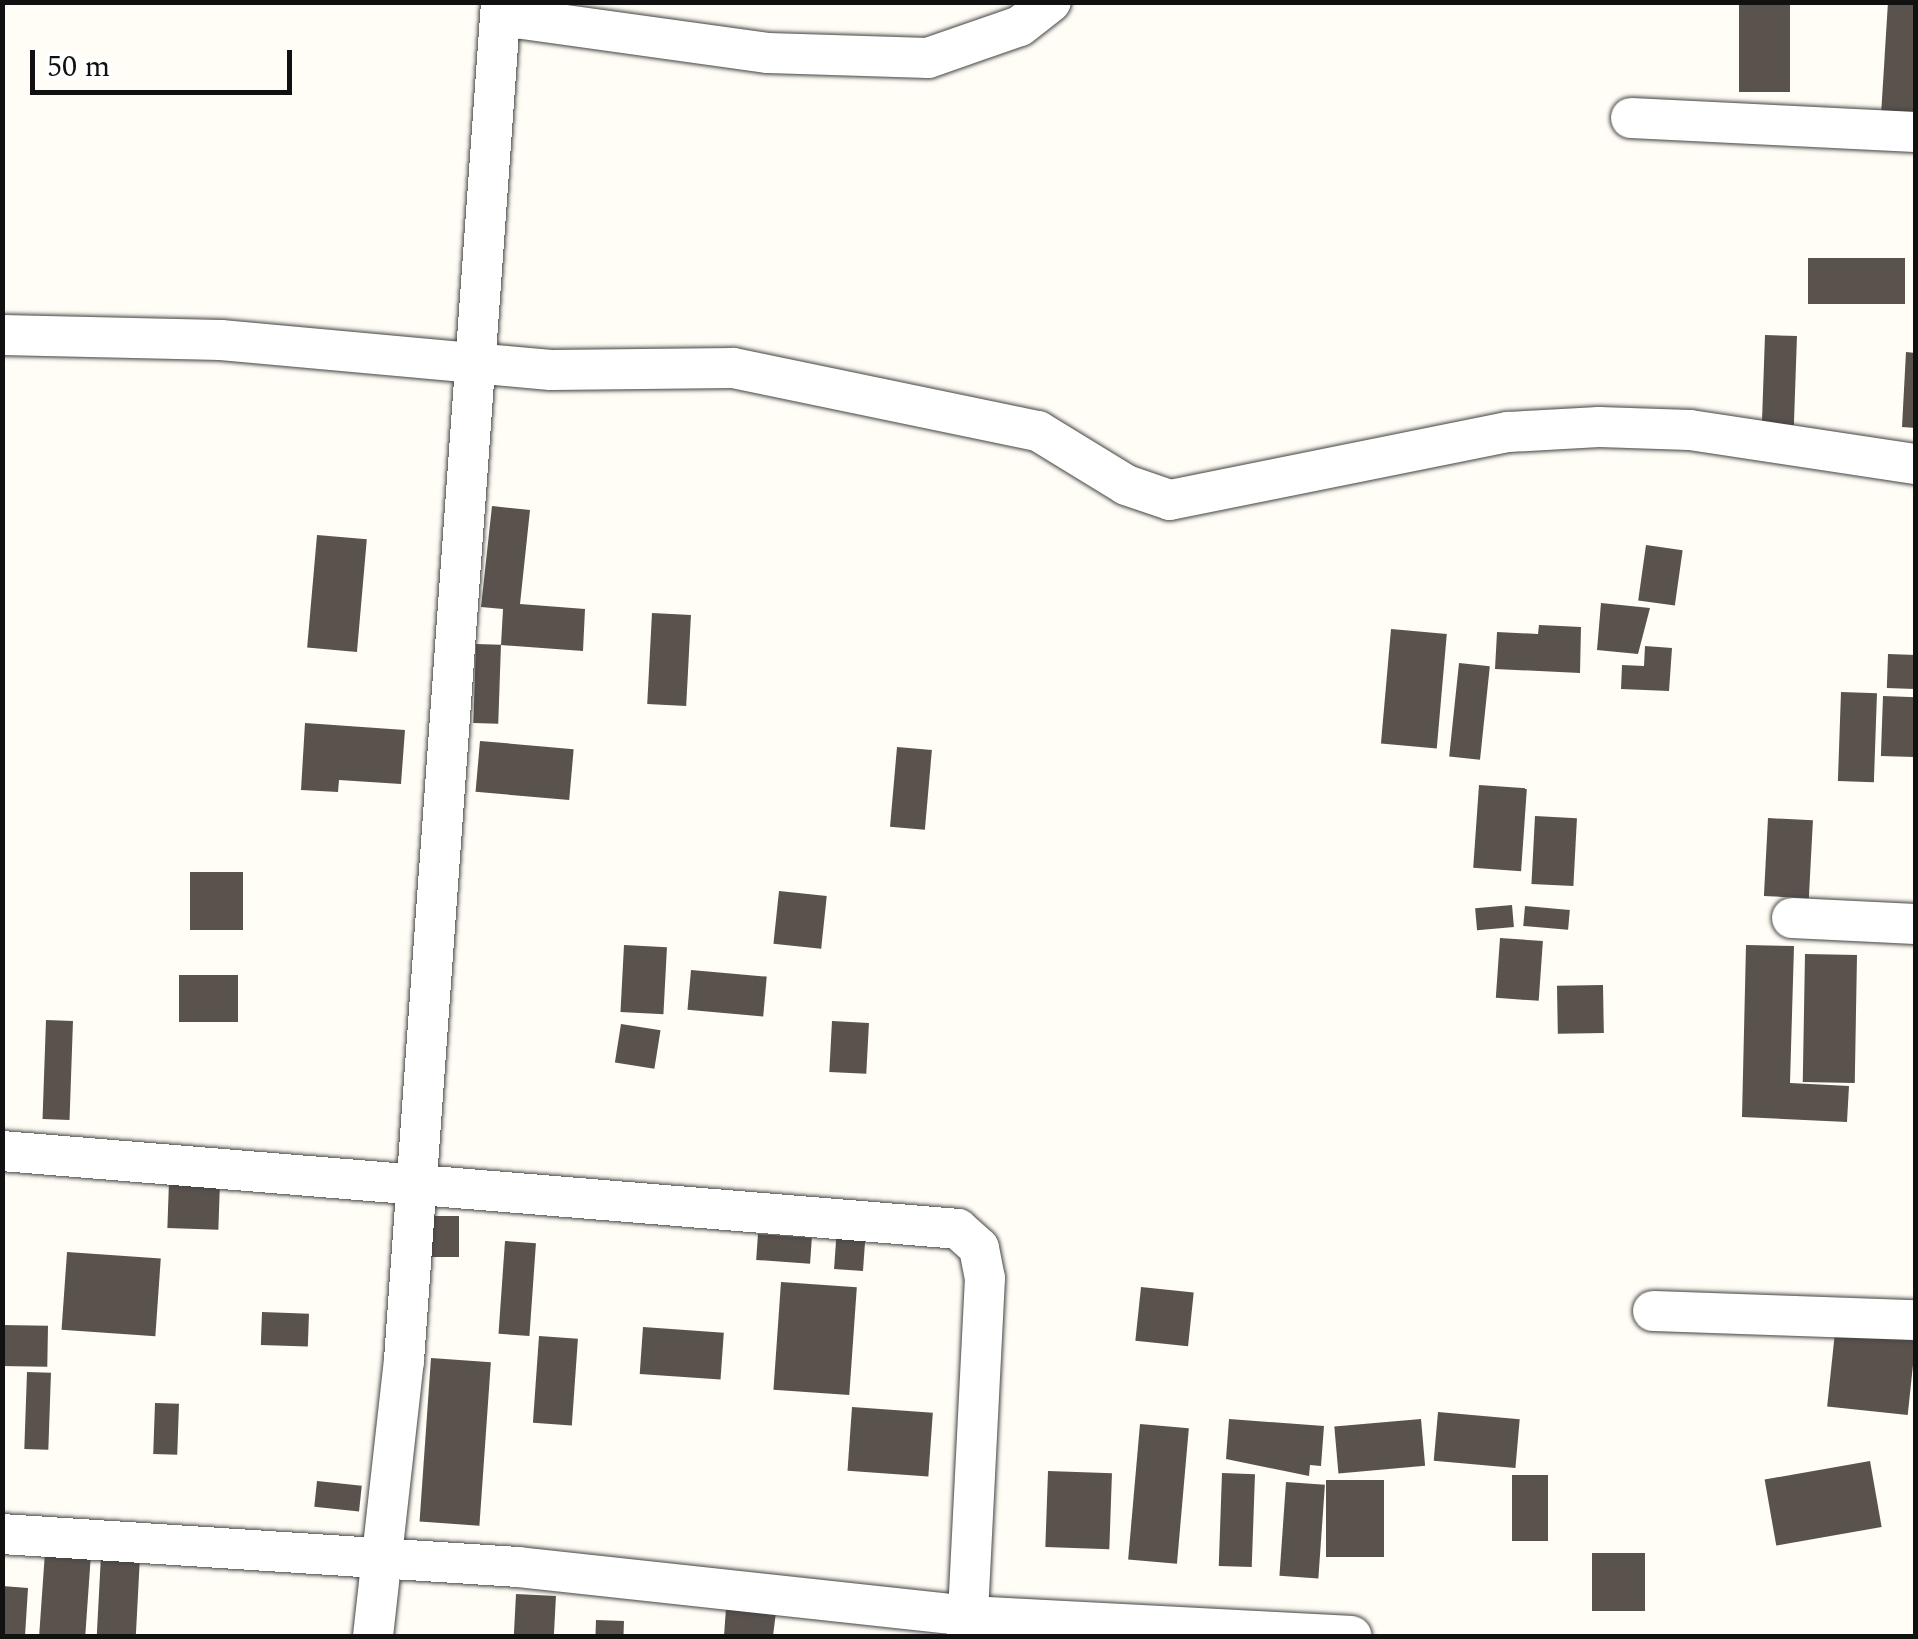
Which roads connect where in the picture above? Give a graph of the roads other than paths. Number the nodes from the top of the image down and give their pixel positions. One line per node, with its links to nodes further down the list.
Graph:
1 (1051, 2): 2 (street)
2 (501, 9): 6 (street)
3 (1631, 118): 4 (street)
4 (1916, 132)
5 (2, 335): 6 (street)
6 (475, 366): 7 (street); 11 (street)
7 (1916, 464)
8 (1792, 918): 9 (street)
9 (1916, 924)
10 (2, 1151): 11 (street)
11 (412, 1184): 15 (street); 16 (street)
12 (1653, 1310): 13 (street)
13 (1916, 1320)
14 (2, 1534): 15 (street)
15 (381, 1558): 16 (street); 17 (street)
16 (968, 1626): 18 (street)
17 (373, 1636)
18 (1352, 1636)

